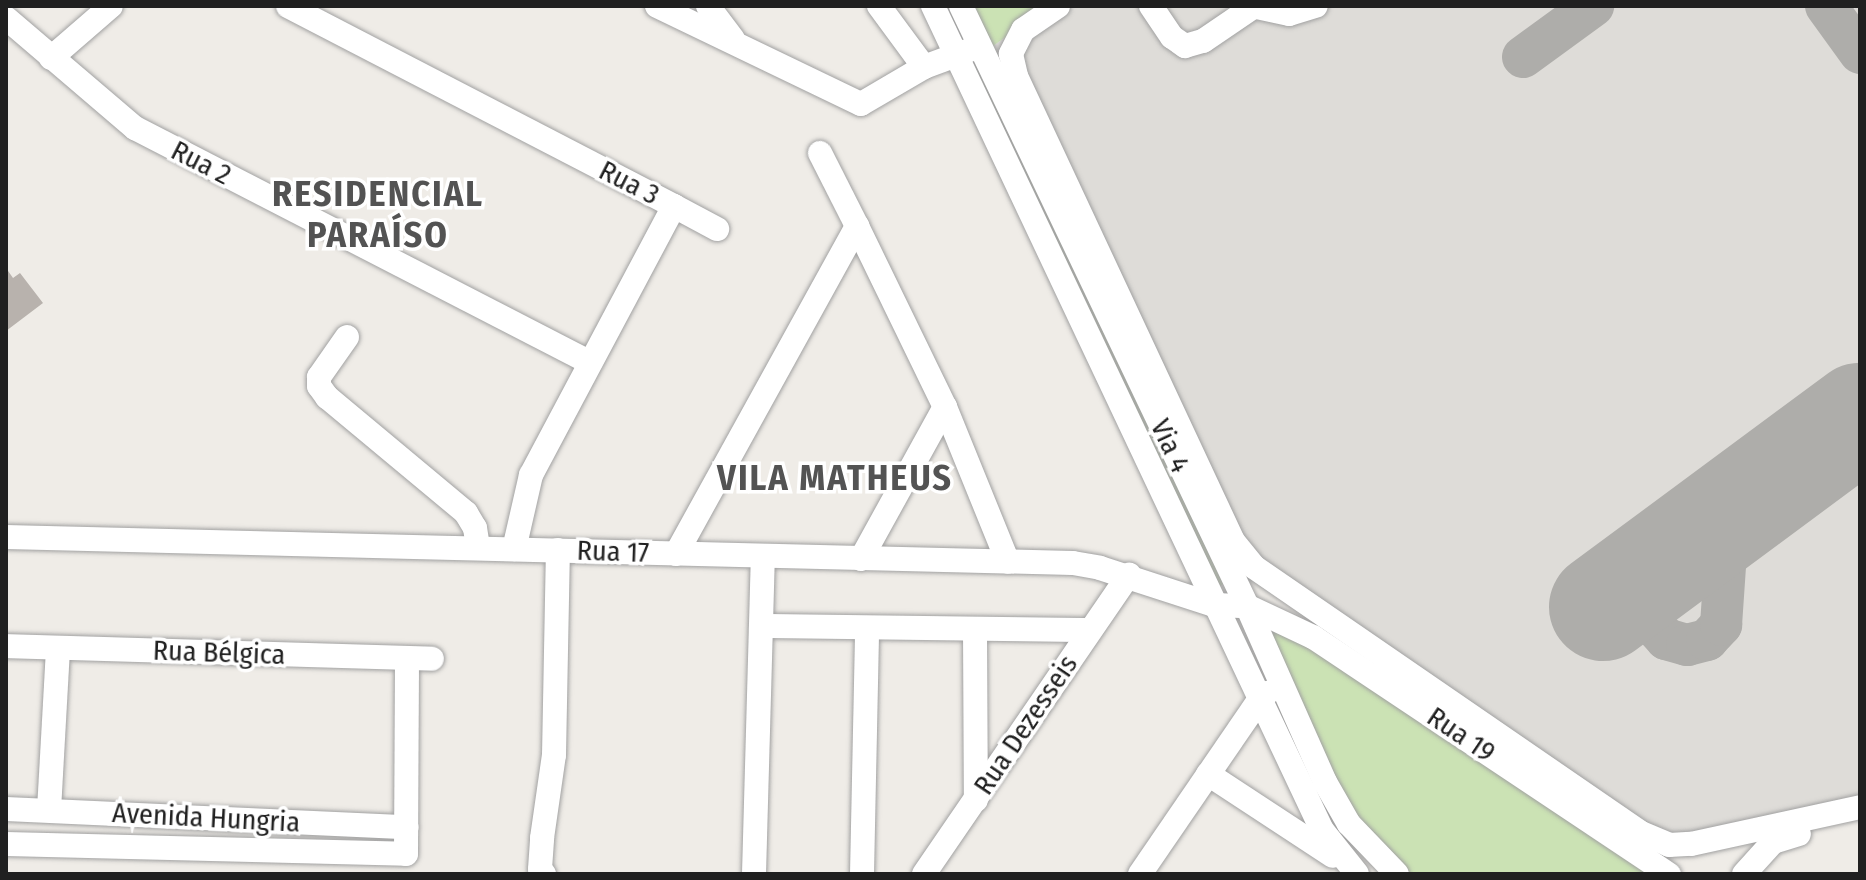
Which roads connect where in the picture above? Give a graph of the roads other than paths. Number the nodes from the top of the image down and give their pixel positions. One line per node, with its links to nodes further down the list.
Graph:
1 (111, 6): 16 (street)
2 (288, 6): 19 (street, Rua 3)
3 (657, 6): 14 (street)
4 (708, 6): 14 (street)
5 (879, 6): 17 (street)
6 (933, 6): 15 (street, Via 4)
7 (961, 6): 13 (street, Via 4)
8 (1058, 6): 48 (street)
9 (1151, 6): 10 (street)
10 (1253, 6): 11 (street)
11 (1316, 6)
12 (6, 18): 16 (street, Rua 2)
13 (978, 42): 15 (street); 35 (street, Via 4)
14 (736, 44): 17 (street)
15 (955, 56): 17 (street); 34 (street, Via 4)
16 (51, 58): 23 (street, Rua 2)
17 (924, 67)
18 (820, 153): 20 (street)
19 (674, 206): 21 (street); 23 (street, Rua 3)
20 (857, 226): 24 (street); 29 (street)
21 (717, 229)
22 (347, 337): 26 (street)
23 (589, 362): 27 (street, Rua 3)
24 (945, 407): 31 (street); 32 (street)
25 (6, 537): 26 (street, Rua 17)
26 (478, 548): 27 (street, Rua 17)
27 (514, 549): 28 (street, Rua 17)
28 (558, 550): 29 (street, Rua 17); 55 (street)
29 (676, 554): 30 (street, Rua 17)
30 (763, 556): 31 (street, Rua 17); 36 (street)
31 (861, 559): 32 (street, Rua 17)
32 (1008, 562): 33 (street, Rua 17)
33 (1129, 575): 34 (street, Rua 17); 38 (street, Rua Dezesseis)
34 (1214, 605): 35 (street, Rua 17); 45 (street, Via 4)
35 (1247, 606): 44 (street, Via 4); 61 (street, Rua 19)
36 (761, 626): 37 (street); 56 (street)
37 (867, 629): 39 (street); 57 (street)
38 (1089, 630): 39 (street); 47 (street, Rua Dezesseis)
39 (975, 631): 47 (street)
40 (6, 646): 41 (street, Rua Bélgica)
41 (58, 649): 42 (street, Rua Bélgica); 50 (street)
42 (407, 658): 43 (street, Rua Bélgica); 52 (street)
43 (432, 659)
44 (1280, 683): 45 (street); 60 (street, Via 4)
45 (1259, 700): 46 (street); 54 (street, Via 4)
46 (1208, 774): 54 (street); 59 (street)
47 (976, 800): 58 (street, Rua Dezesseis)
48 (1860, 807)
49 (6, 809): 50 (street, Avenida Hungria)
50 (49, 810): 52 (street, Avenida Hungria)
51 (1860, 822): 62 (street)
52 (407, 827): 53 (street, Avenida Hungria)
53 (6, 844)
54 (1352, 870)
55 (544, 874)
56 (754, 874)
57 (862, 874)
58 (924, 874)
59 (1140, 874)
60 (1397, 874)
61 (1669, 874)
62 (1744, 874)

